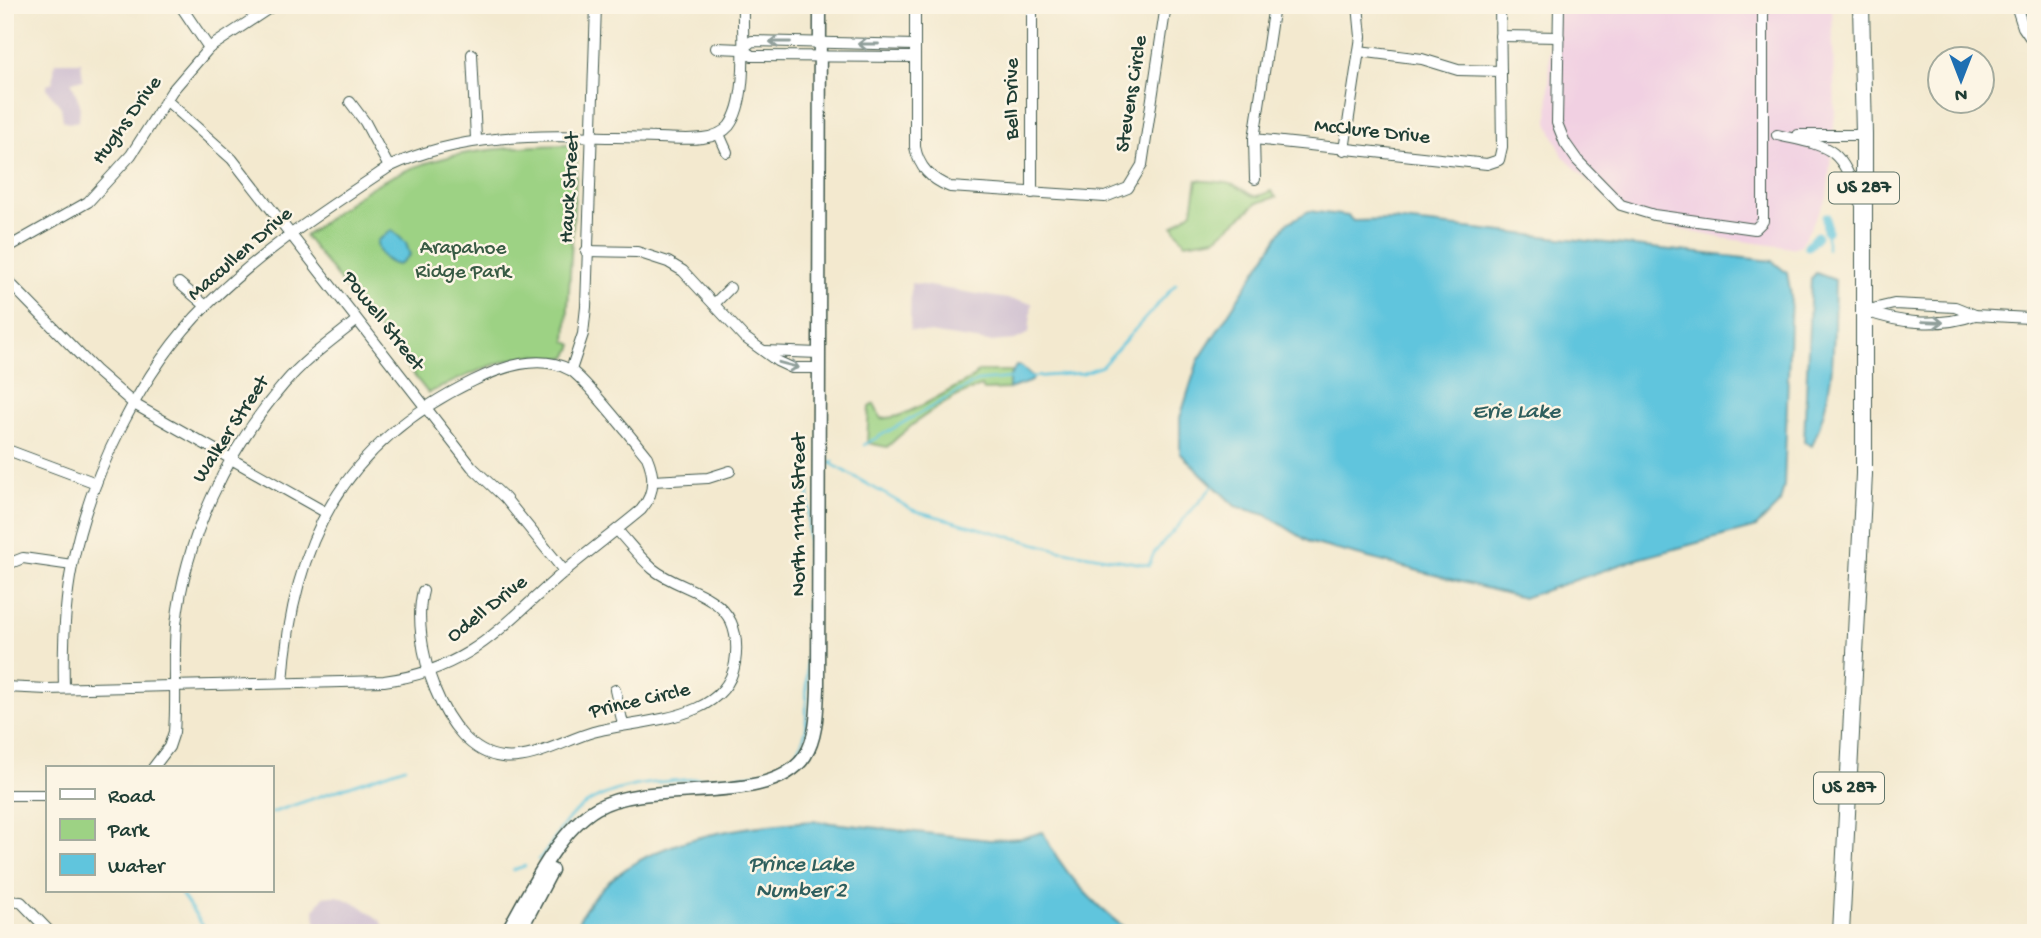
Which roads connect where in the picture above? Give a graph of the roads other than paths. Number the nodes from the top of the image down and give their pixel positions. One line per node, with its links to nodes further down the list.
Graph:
1 (180, 5): 20 (street)
2 (274, 5): 20 (street, Hughs Drive)
3 (596, 5): 34 (street, Hauck Street)
4 (743, 5): 22 (street)
5 (820, 5): 23 (street, North 111th Street)
6 (915, 5): 18 (street)
7 (1032, 5): 41 (street, Bell Drive)
8 (1166, 5): 41 (street, Stevens Circle)
9 (1274, 5): 36 (street)
10 (1358, 5): 24 (street)
11 (1500, 5): 16 (street)
12 (1559, 5): 17 (street)
13 (1763, 5): 31 (street)
14 (1861, 5): 33 (main road, US 287)
15 (2016, 5): 19 (street)
16 (1500, 36): 17 (street); 27 (street)
17 (1559, 37): 31 (street)
18 (915, 45): 23 (street, one-way to 23); 26 (street)
19 (2036, 46)
20 (209, 48): 28 (street, Hughs Drive)
21 (716, 48): 22 (street)
22 (742, 49): 23 (street); 30 (street)
23 (820, 50): 26 (street); 57 (street, North 111th Street)
24 (1359, 51): 27 (street); 37 (street)
25 (472, 54): 35 (street)
26 (915, 57): 41 (street)
27 (1501, 71): 37 (street, McClure Drive)
28 (166, 100): 43 (street, Powell Street); 44 (street, Hughs Drive)
29 (349, 102): 39 (street)
30 (719, 134): 34 (street, Maccullen Drive); 38 (street)
31 (1763, 135): 32 (street)
32 (1777, 135): 33 (street); 42 (street)
33 (1864, 135): 42 (main road, US 287)
34 (593, 137): 35 (street, Maccullen Drive); 45 (street, Hauck Street)
35 (476, 139): 39 (street, Maccullen Drive)
36 (1254, 139): 37 (street, McClure Drive); 40 (street)
37 (1344, 150)
38 (727, 152)
39 (389, 167): 43 (street, Maccullen Drive)
40 (1255, 179)
41 (1032, 193)
42 (1864, 214): 52 (main road, US 287)
43 (290, 235): 51 (street, Maccullen Drive); 55 (street, Powell Street)
44 (5, 249)
45 (586, 251): 50 (street); 59 (street, Hauck Street)
46 (5, 278): 60 (street)
47 (179, 283): 51 (street)
48 (730, 288): 50 (street)
49 (2036, 291): 54 (street)
50 (714, 304): 56 (street)
51 (206, 306): 60 (street, Maccullen Drive)
52 (1864, 311): 53 (street); 53 (street, one-way to 53); 88 (main road, US 287)
53 (1975, 315): 54 (street)
54 (2034, 320)
55 (356, 321): 61 (street, Powell Street); 63 (street, Walker Street)
56 (763, 351): 57 (street); 58 (street, one-way to 58)
57 (819, 354): 58 (street, North 111th Street)
58 (819, 368): 83 (street, North 111th Street)
59 (571, 370): 61 (street); 65 (street)
60 (134, 404): 63 (street); 66 (street, Maccullen Drive)
61 (426, 408): 67 (street); 71 (street, Powell Street)
62 (5, 449): 66 (street)
63 (232, 459): 67 (street); 75 (street, Walker Street)
64 (730, 471): 65 (street)
65 (653, 481): 68 (street, Odell Drive)
66 (96, 483): 70 (street, Maccullen Drive)
67 (325, 512): 74 (street)
68 (617, 530): 71 (street, Odell Drive); 79 (street, Prince Circle)
69 (8, 564): 70 (street)
70 (72, 565): 77 (street, Maccullen Drive)
71 (565, 572): 73 (street, Odell Drive)
72 (423, 591): 73 (street, Prince Circle)
73 (431, 672): 74 (street, Odell Drive); 79 (street, Prince Circle)
74 (283, 683): 75 (street, Odell Drive)
75 (174, 686): 77 (street, Odell Drive); 80 (street, Walker Street)
76 (5, 687): 77 (street, Odell Drive)
77 (64, 688)
78 (615, 690): 79 (street)
79 (623, 724)
80 (155, 766)
81 (46, 794): 82 (street)
82 (5, 795)
83 (564, 840): 86 (street, North 111th Street); 87 (street, North 111th Street)
84 (5, 901): 85 (street)
85 (51, 933)
86 (506, 933)
87 (519, 933)
88 (1841, 933)

